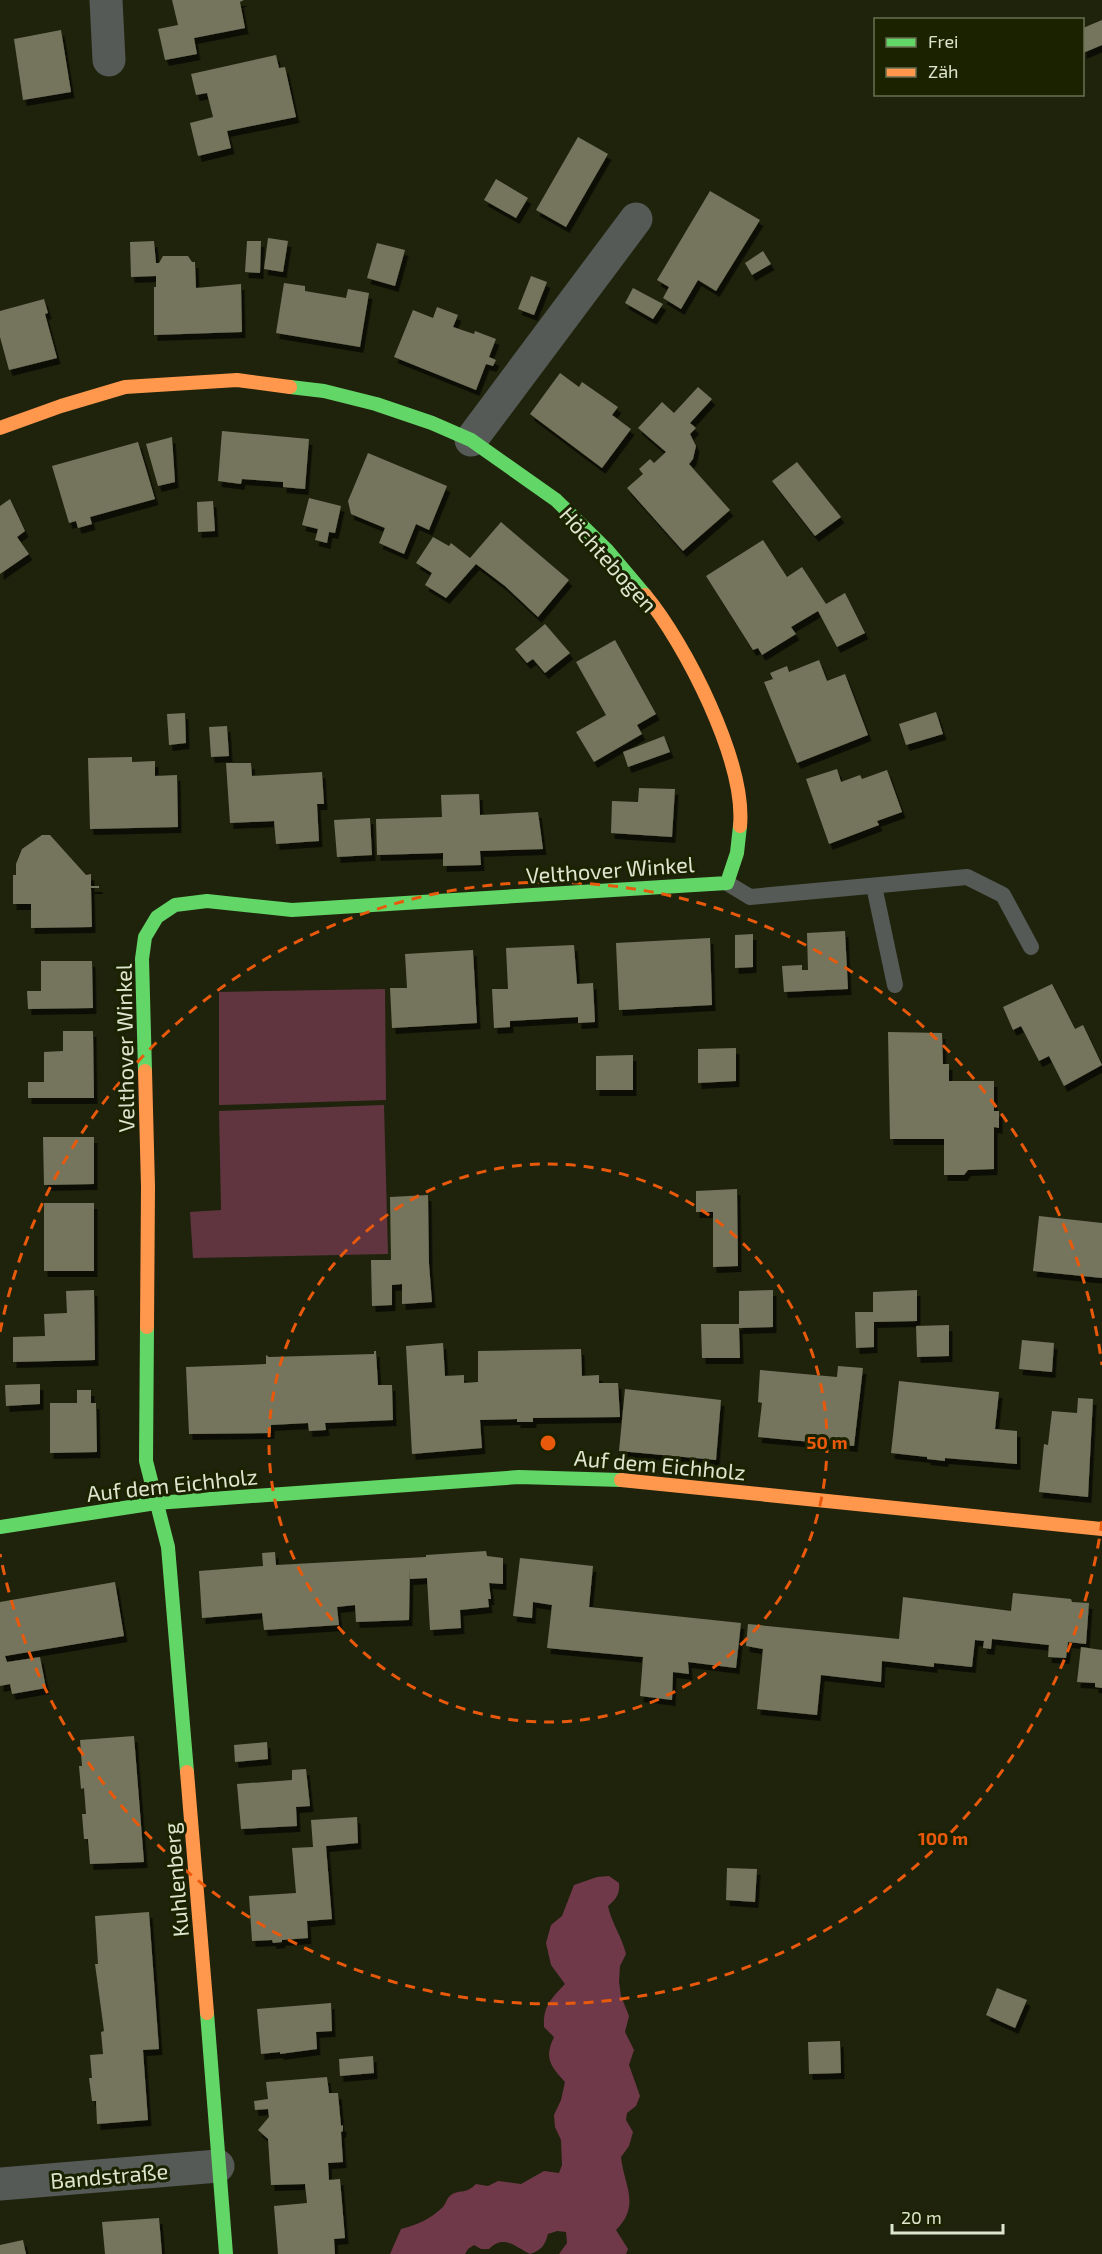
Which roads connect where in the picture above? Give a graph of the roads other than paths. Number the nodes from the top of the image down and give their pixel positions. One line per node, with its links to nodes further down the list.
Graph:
1 (106, 0): 2 (street)
2 (109, 60)
3 (636, 219): 5 (street)
4 (0, 428): 5 (street, Höchtebogen)
5 (471, 440): 6 (street, Höchtebogen)
6 (727, 883): 7 (lane); 10 (street, Velthover Winkel)
7 (874, 886): 8 (lane); 9 (lane)
8 (1031, 947)
9 (895, 985)
10 (156, 1503): 11 (street, Auf dem Eichholz); 12 (street, Auf dem Eichholz); 13 (street, Kuhlenberg)
11 (0, 1527)
12 (1102, 1529)
13 (218, 2166): 14 (street, Bandstraße); 15 (street, Kuhlenberg)
14 (0, 2184)
15 (226, 2254)

